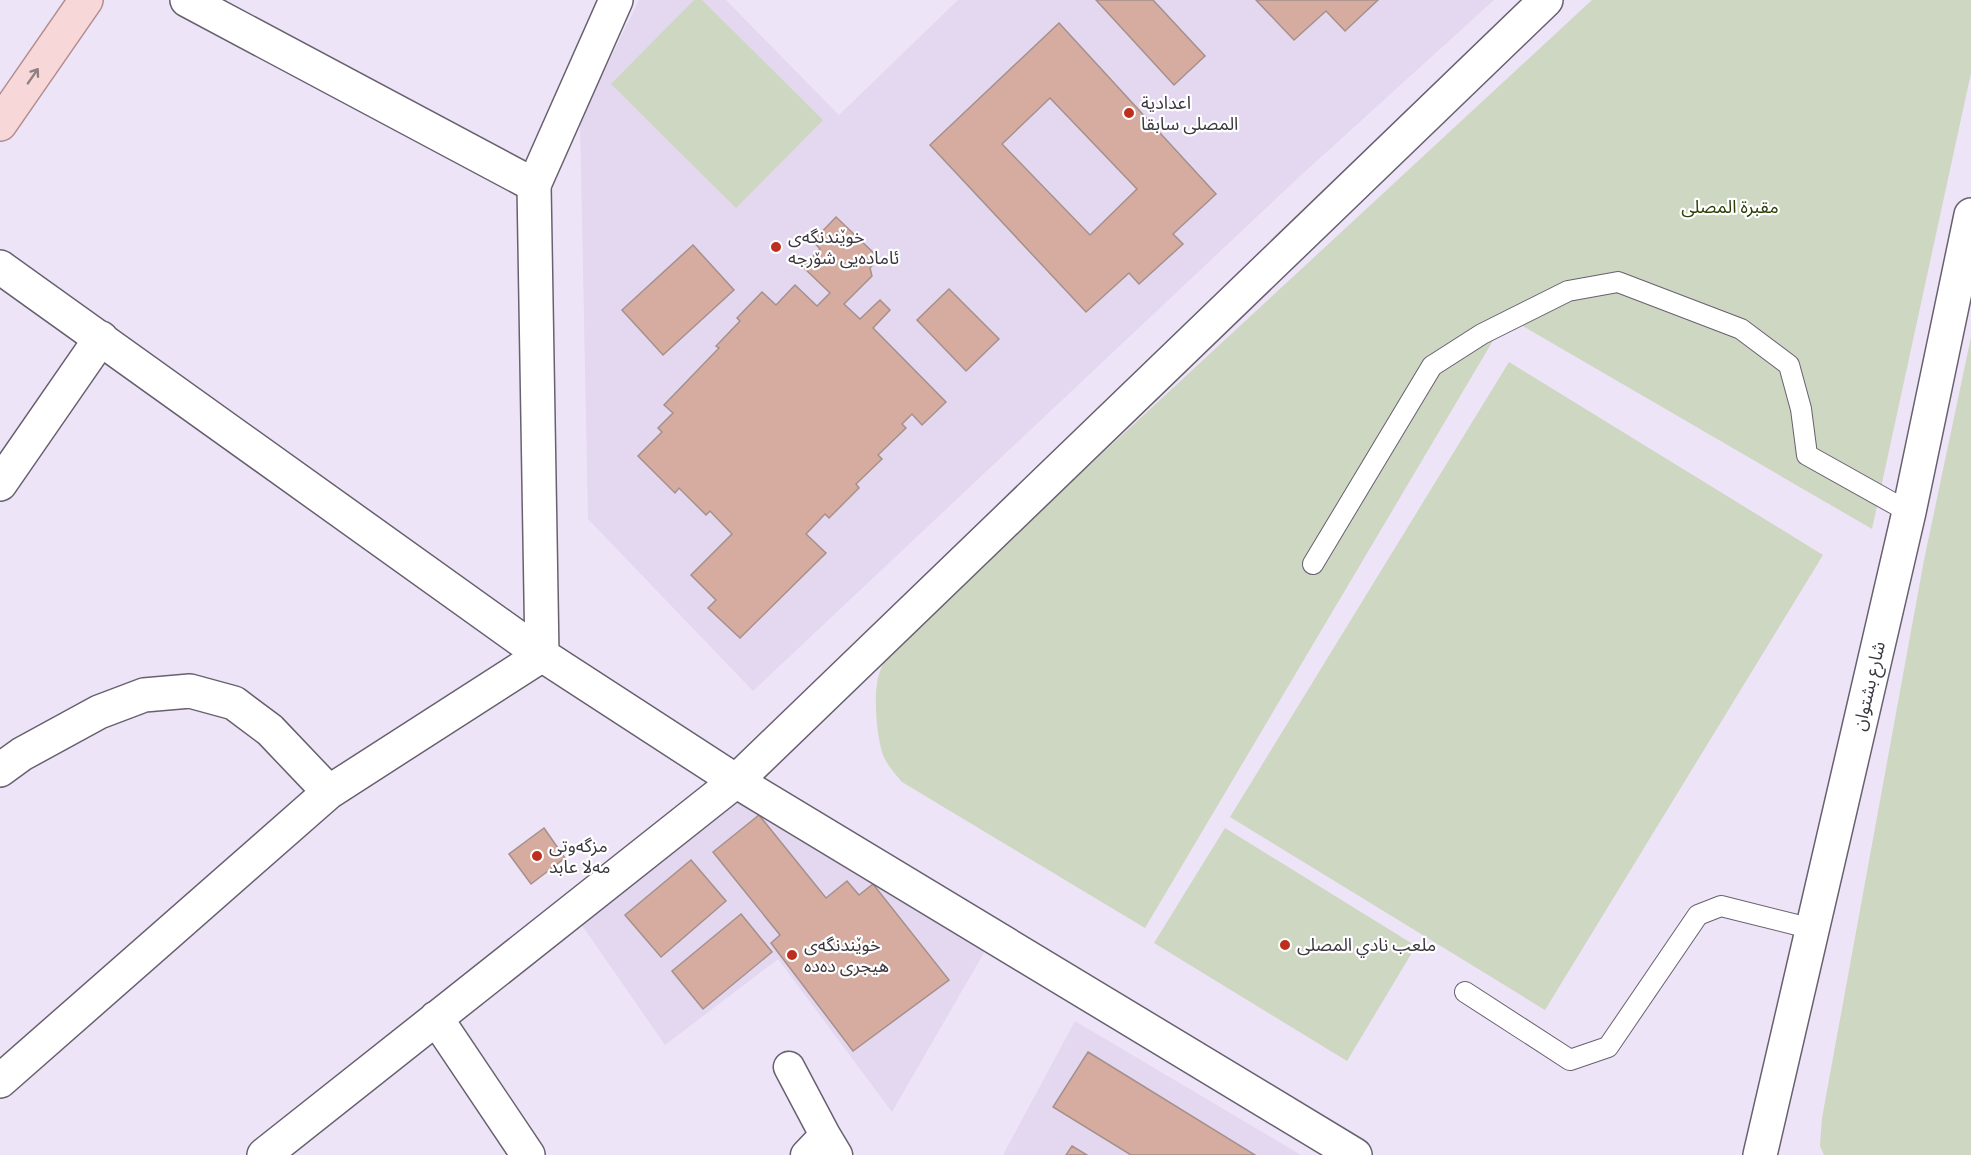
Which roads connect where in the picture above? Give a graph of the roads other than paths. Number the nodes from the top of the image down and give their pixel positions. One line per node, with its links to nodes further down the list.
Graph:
1 (86, 0): 5 (main road, one-way to 1)
2 (187, 0): 6 (street)
3 (616, 0): 6 (street)
4 (1546, 0): 15 (street)
5 (0, 124)
6 (534, 185): 13 (street)
7 (1971, 215): 11 (street, شارع بشتوان)
8 (0, 267): 9 (street)
9 (102, 338): 10 (street); 13 (street)
10 (0, 484)
11 (1909, 512): 12 (lane); 17 (street, شارع بشتوان)
12 (1313, 564)
13 (542, 655): 15 (street); 16 (street)
14 (0, 770): 16 (street)
15 (736, 781): 19 (street); 25 (street)
16 (329, 792): 21 (street)
17 (1813, 929): 18 (lane); 26 (street, شارع بشتوان)
18 (1465, 992)
19 (436, 1018): 23 (street); 24 (street)
20 (789, 1067): 22 (street)
21 (0, 1081)
22 (823, 1148)
23 (264, 1155)
24 (528, 1155)
25 (1355, 1155)
26 (1760, 1155)

